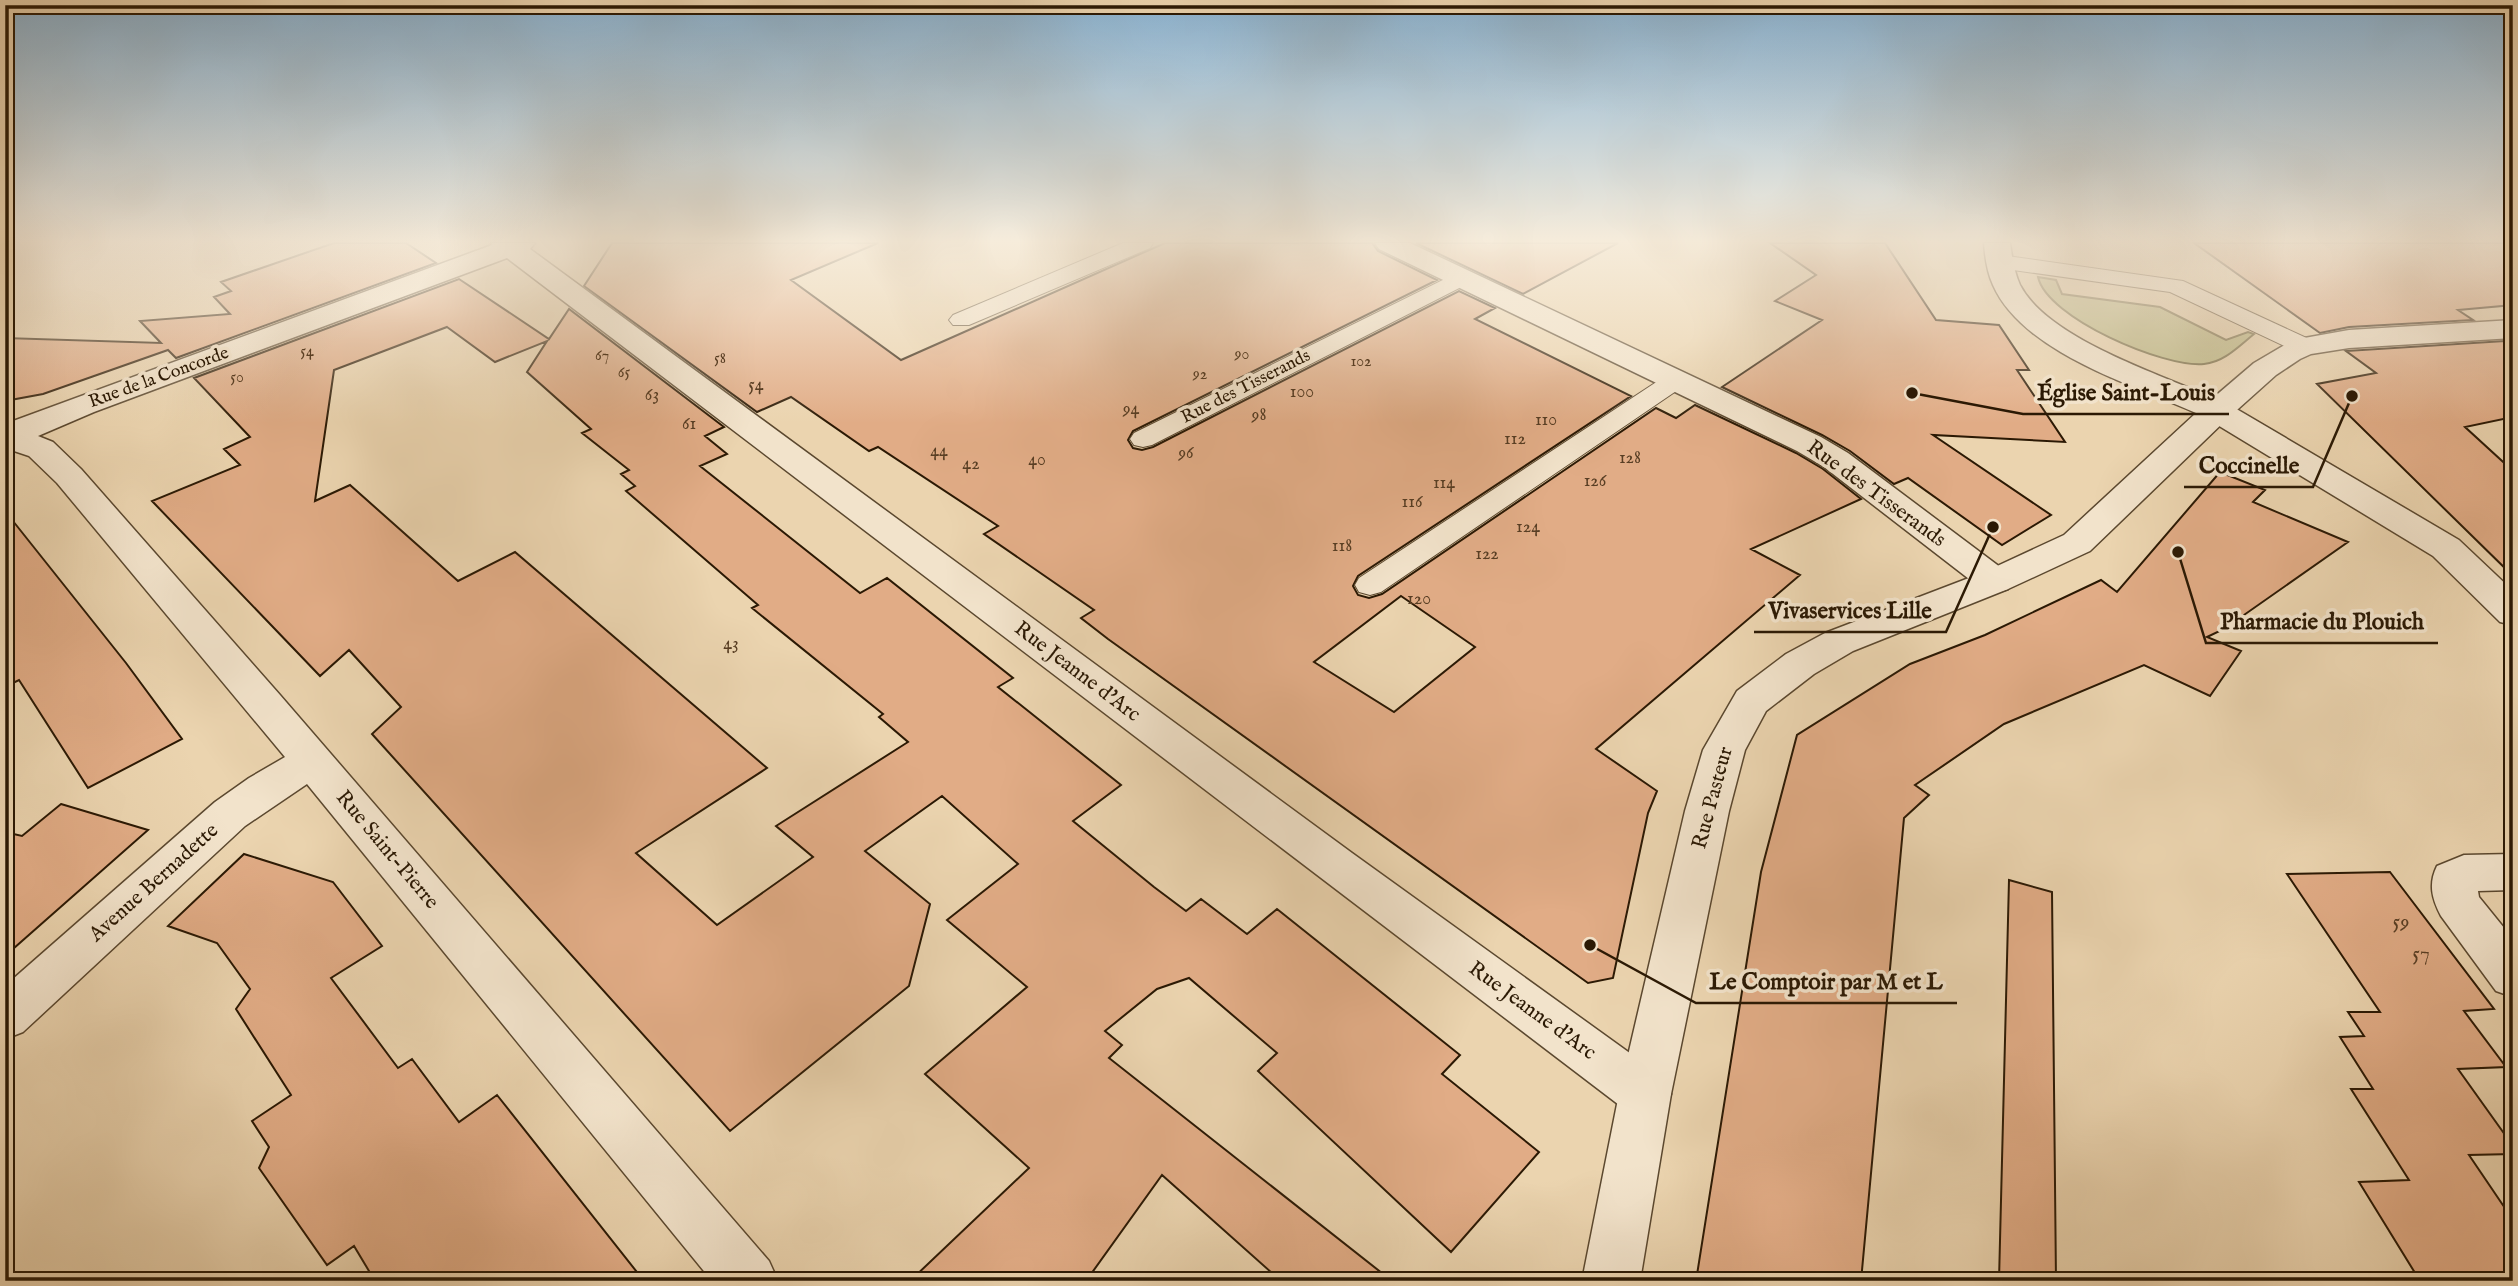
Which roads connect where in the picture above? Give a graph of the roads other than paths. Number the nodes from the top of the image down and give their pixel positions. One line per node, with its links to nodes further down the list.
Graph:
1 (363, 303): 13 (street, Rue de la Concorde)
2 (589, 303): 22 (street, Rue Jeanne d'Arc)
3 (1001, 303): 8 (lane)
4 (1412, 303): 14 (lane, Rue des Tisserands)
5 (1514, 303): 11 (street, Rue des Tisserands)
6 (2019, 303): 12 (street)
7 (2212, 303): 10 (lane)
8 (961, 320)
9 (2513, 329): 10 (street, Rue Pasteur)
10 (2304, 346): 12 (street, Rue Pasteur)
11 (1676, 380): 15 (street, Rue des Tisserands); 16 (lane)
12 (2217, 411): 15 (street, Rue Pasteur); 17 (street)
13 (7, 436): 18 (street, Rue Saint-Pierre)
14 (1143, 439)
15 (1995, 581): 22 (street, Rue Pasteur)
16 (1370, 585)
17 (2513, 613)
18 (312, 761): 21 (street, Avenue Bernadette); 23 (street, Rue Saint-Pierre)
19 (2513, 872): 20 (street)
20 (2513, 976)
21 (5, 1017)
22 (1646, 1094): 24 (street, Rue Pasteur)
23 (748, 1281)
24 (1611, 1281)

